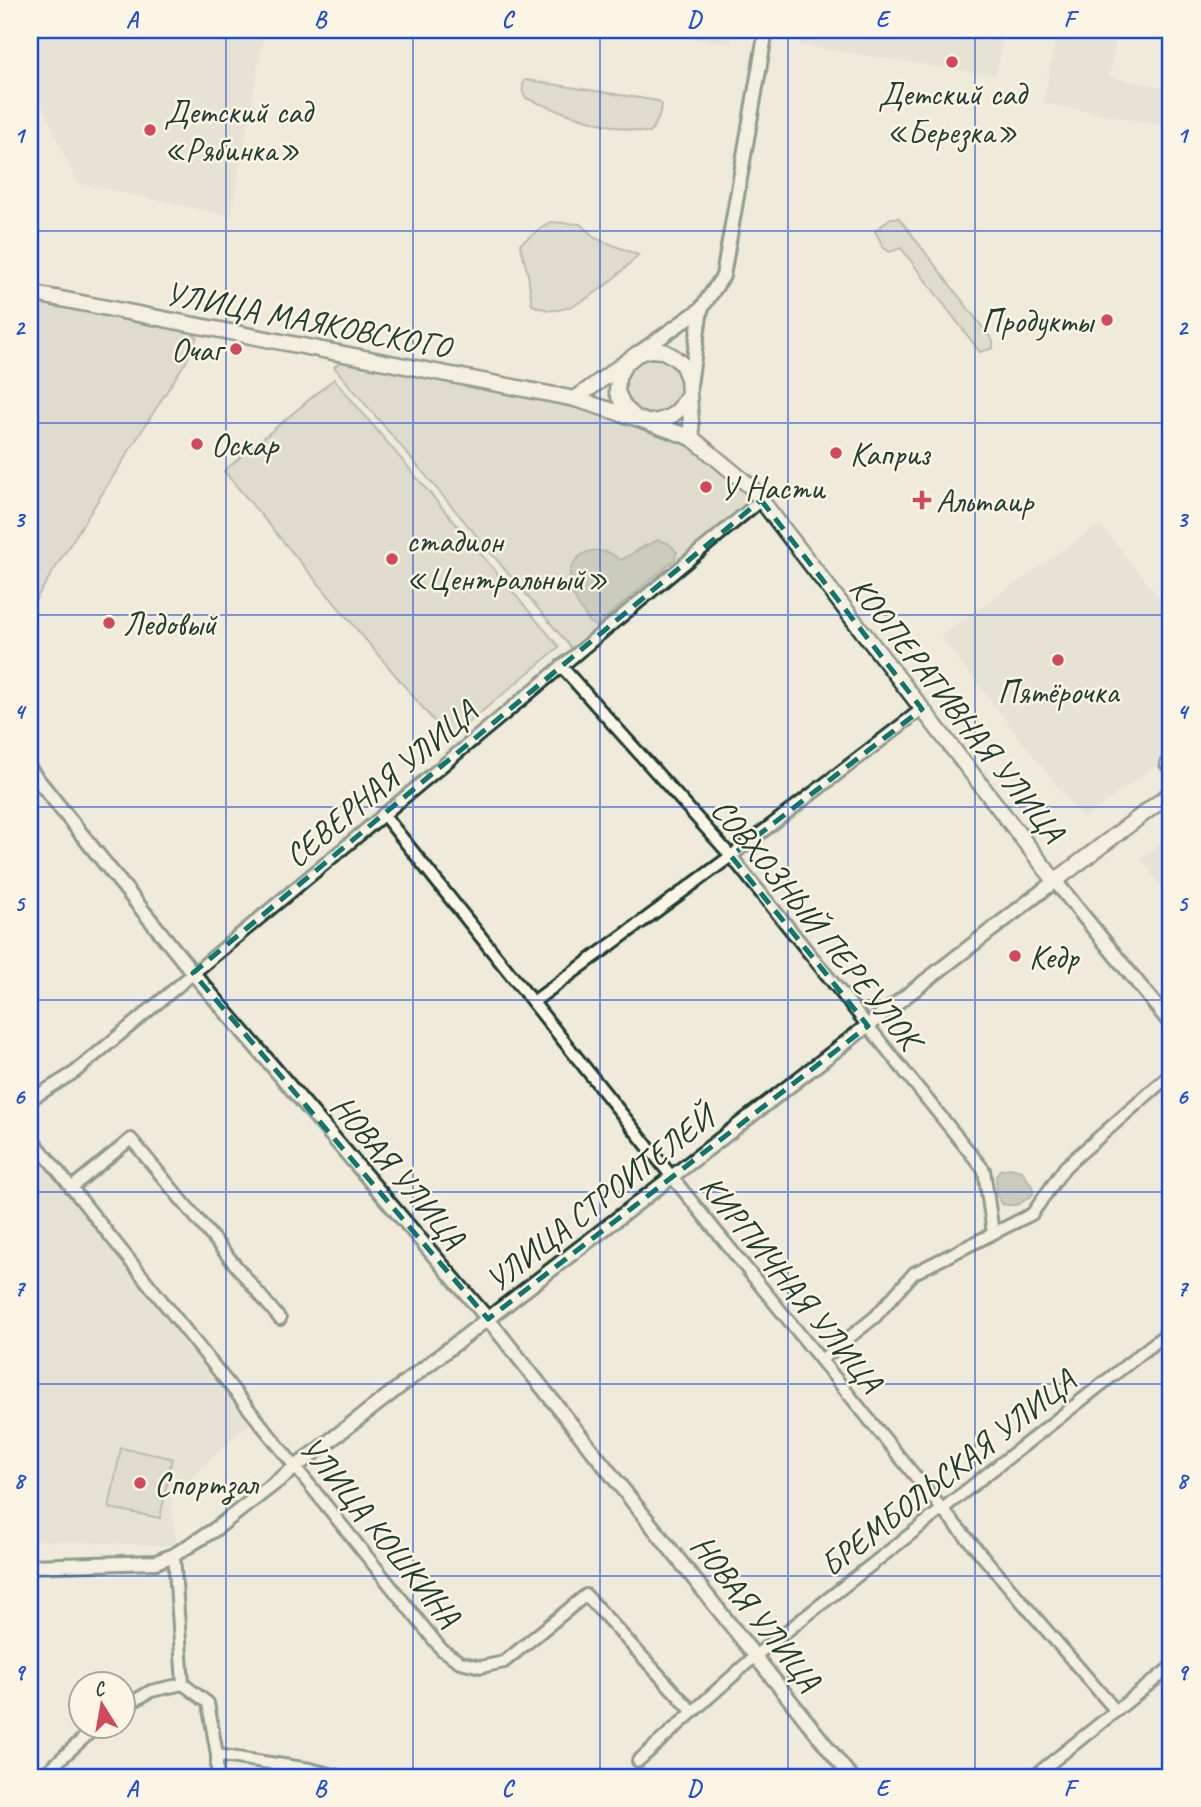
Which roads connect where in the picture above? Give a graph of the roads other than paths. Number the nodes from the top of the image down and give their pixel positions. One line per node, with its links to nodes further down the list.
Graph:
1 (766, 30): 3 (street)
2 (30, 293): 6 (main road, УЛИЦА МАЯКОВСКОГО)
3 (701, 309): 4 (street); 5 (street)
4 (637, 354): 5 (main road); 6 (main road); 7 (main road)
5 (688, 395): 7 (main road); 8 (main road)
6 (575, 399): 7 (main road, УЛИЦА МАЯКОВСКОГО)
7 (636, 418): 8 (main road, УЛИЦА МАЯКОВСКОГО)
8 (692, 438): 9 (main road, КООПЕРАТИВНАЯ УЛИЦА)
9 (761, 500): 10 (street, СЕВЕРНАЯ УЛИЦА); 11 (main road, КООПЕРАТИВНАЯ УЛИЦА)
10 (561, 666): 14 (street, СЕВЕРНАЯ УЛИЦА); 15 (street, СОВХОЗНЫЙ ПЕРЕУЛОК)
11 (922, 709): 15 (street); 16 (main road, КООПЕРАТИВНАЯ УЛИЦА)
12 (30, 770): 17 (street, НОВАЯ УЛИЦА)
13 (1171, 793): 16 (main road, УЛИЦА СТРОИТЕЛЕЙ)
14 (383, 814): 17 (street, СЕВЕРНАЯ УЛИЦА); 18 (street, КИРПИЧНАЯ УЛИЦА)
15 (732, 856): 18 (street); 20 (street, СОВХОЗНЫЙ ПЕРЕУЛОК)
16 (1055, 881): 19 (street, КООПЕРАТИВНАЯ УЛИЦА); 20 (street, УЛИЦА СТРОИТЕЛЕЙ)
17 (193, 973): 22 (street, СЕВЕРНАЯ УЛИЦА); 28 (street, НОВАЯ УЛИЦА)
18 (533, 1002): 24 (street, КИРПИЧНАЯ УЛИЦА)
19 (1171, 1024)
20 (868, 1026): 24 (street, УЛИЦА СТРОИТЕЛЕЙ); 26 (street, СОВХОЗНЫЙ ПЕРЕУЛОК)
21 (1171, 1074): 26 (street)
22 (30, 1100)
23 (30, 1136): 25 (street, УЛИЦА КОШКИНА)
24 (672, 1177): 28 (street, УЛИЦА СТРОИТЕЛЕЙ); 30 (street, КИРПИЧНАЯ УЛИЦА)
25 (71, 1188): 27 (street); 31 (street, УЛИЦА КОШКИНА)
26 (993, 1233): 30 (street)
27 (280, 1319)
28 (488, 1319): 31 (street, УЛИЦА СТРОИТЕЛЕЙ); 35 (street, НОВАЯ УЛИЦА)
29 (1171, 1329): 32 (street, БРЕМБОЛЬСКАЯ УЛИЦА)
30 (821, 1360): 32 (street, КИРПИЧНАЯ УЛИЦА)
31 (295, 1468): 33 (street, УЛИЦА СТРОИТЕЛЕЙ); 40 (street, УЛИЦА КОШКИНА)
32 (942, 1510): 35 (street, БРЕМБОЛЬСКАЯ УЛИЦА); 39 (street, КИРПИЧНАЯ УЛИЦА)
33 (174, 1555): 34 (street, УЛИЦА СТРОИТЕЛЕЙ); 37 (street)
34 (30, 1566)
35 (755, 1656): 40 (street, БРЕМБОЛЬСКАЯ УЛИЦА); 47 (street, НОВАЯ УЛИЦА)
36 (1171, 1667): 39 (street)
37 (183, 1684): 38 (street); 42 (street)
38 (136, 1700)
39 (1116, 1711): 48 (street)
40 (692, 1712): 43 (street, БРЕМБОЛЬСКАЯ УЛИЦА)
41 (81, 1741): 44 (street)
42 (218, 1755): 45 (street); 46 (street)
43 (638, 1761)
44 (41, 1777)
45 (217, 1777)
46 (342, 1777)
47 (852, 1777)
48 (1033, 1777)

